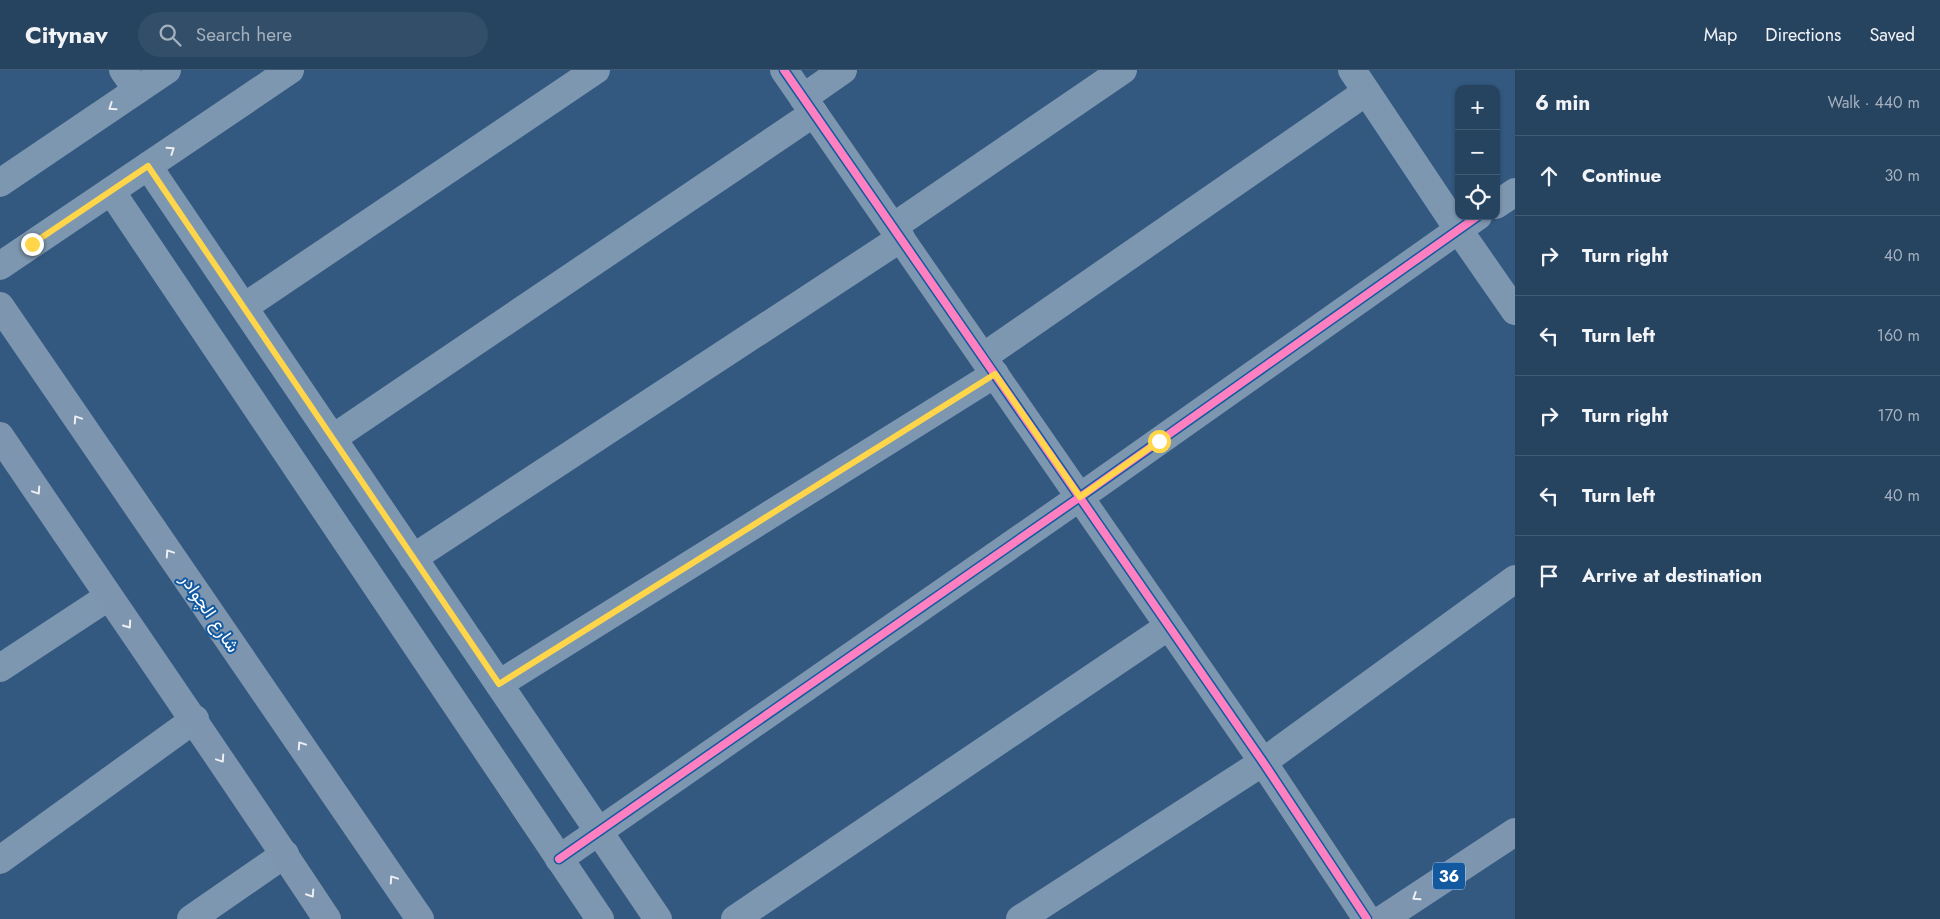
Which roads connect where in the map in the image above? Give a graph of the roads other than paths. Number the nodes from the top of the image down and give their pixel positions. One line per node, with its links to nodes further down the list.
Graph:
1 (167, 70): 7 (street)
2 (290, 70): 10 (street, one-way to 2)
3 (596, 70): 19 (street)
4 (784, 70): 9 (street)
5 (843, 70): 9 (street)
6 (1123, 70): 16 (street)
7 (130, 80): 11 (street, one-way to 11)
8 (1359, 81): 15 (street); 21 (street)
9 (809, 105): 16 (street); 22 (street)
10 (148, 166): 12 (street); 19 (street)
11 (0, 183)
12 (111, 191): 17 (street); 36 (street)
13 (1515, 192): 14 (street)
14 (1500, 201)
15 (1468, 223): 20 (street); 24 (street)
16 (897, 233): 21 (street); 25 (street)
17 (0, 266)
18 (0, 306): 40 (main road, شارع الچوادر, one-way to 18)
19 (244, 307): 22 (street)
20 (1515, 310)
21 (989, 366): 24 (street); 30 (street)
22 (333, 438): 25 (street)
23 (5, 452): 27 (main road, one-way to 27)
24 (1080, 497): 28 (street); 33 (street)
25 (413, 558): 30 (street)
26 (1515, 579): 32 (street)
27 (108, 597): 29 (street); 31 (main road, one-way to 31)
28 (1169, 626): 32 (street); 43 (street)
29 (0, 668)
30 (499, 684): 33 (street)
31 (195, 719): 35 (main road, one-way to 35); 37 (street)
32 (1262, 762): 44 (street); 45 (street)
33 (598, 831): 36 (street); 42 (street)
34 (1515, 832): 46 (main road, 36, one-way to 46)
35 (285, 854): 38 (street); 39 (main road, one-way to 39)
36 (559, 859): 41 (street)
37 (0, 860)
38 (191, 919)
39 (327, 919)
40 (420, 919)
41 (600, 919)
42 (658, 919)
43 (735, 919)
44 (1020, 919)
45 (1368, 919)
46 (1383, 919)

